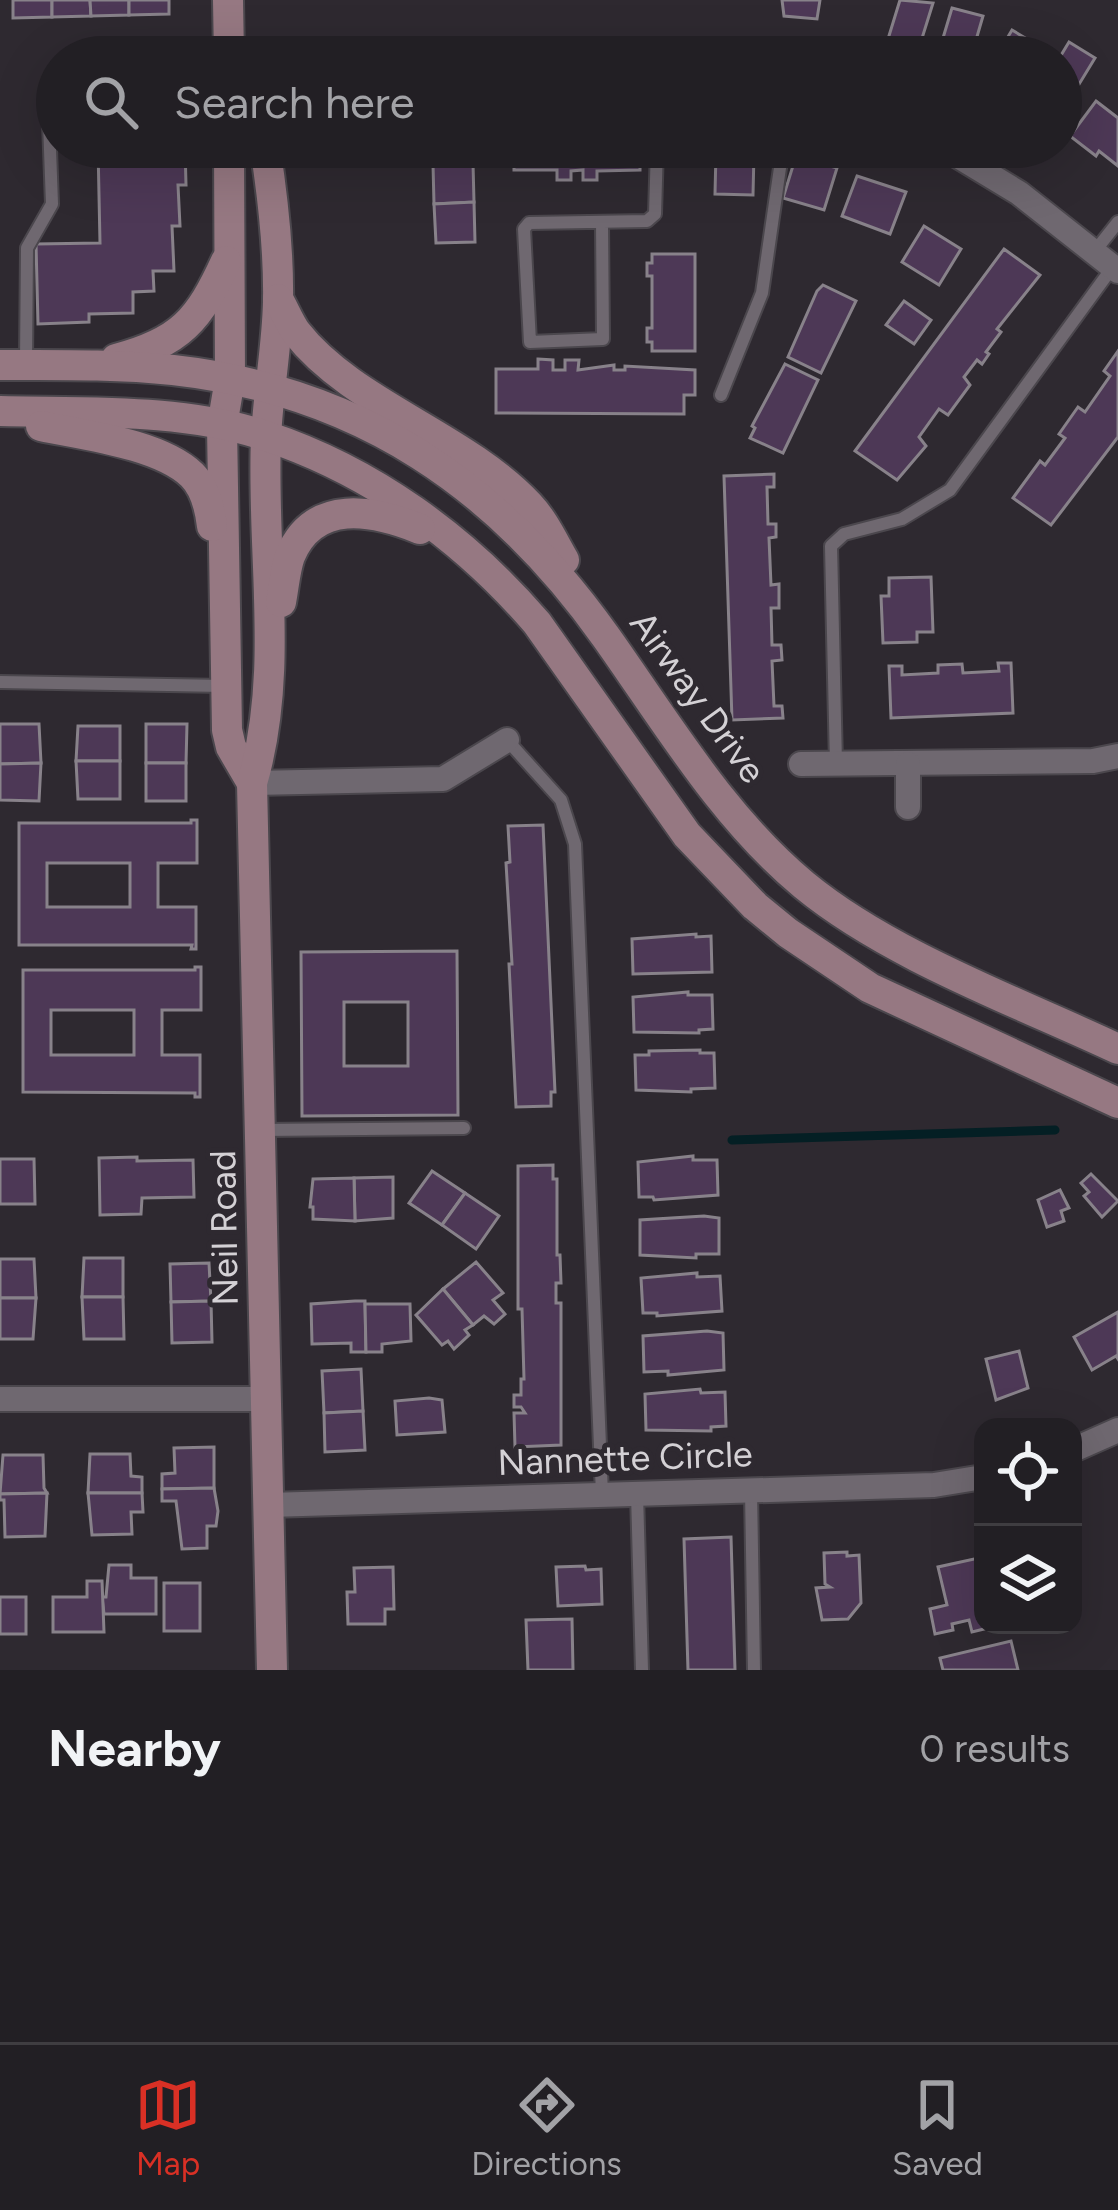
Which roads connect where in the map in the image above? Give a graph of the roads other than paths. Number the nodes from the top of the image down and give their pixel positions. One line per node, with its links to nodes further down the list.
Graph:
1 (228, 0): 2 (main road)
2 (229, 36)
3 (51, 168): 14 (lane)
4 (229, 168): 11 (main road, Neil Road)
5 (268, 168): 13 (main road, Neil Road)
6 (657, 168): 10 (lane)
7 (779, 168): 18 (lane)
8 (978, 168): 12 (street)
9 (1118, 222): 12 (lane)
10 (602, 223): 10 (lane)
11 (229, 256): 15 (main road); 16 (main road, Neil Road)
12 (1108, 263): 29 (lane)
13 (278, 299): 17 (main road, Neil Road); 22 (main road)
14 (13, 365): 15 (main road)
15 (92, 365): 16 (main road, Airway Drive)
16 (230, 379): 17 (main road, Airway Drive); 20 (main road, Neil Road)
17 (273, 389): 20 (main road, Neil Road); 22 (main road, Airway Drive)
18 (722, 395)
19 (0, 415): 20 (main road); 24 (main road)
20 (244, 430): 21 (main road); 23 (main road, Neil Road); 24 (main road, Neil Road)
21 (482, 563): 23 (main road); 34 (main road)
22 (601, 629): 33 (main road, Airway Drive)
23 (270, 664): 31 (main road, Neil Road)
24 (225, 679): 25 (lane); 31 (main road, Neil Road)
25 (0, 682)
26 (507, 740): 31 (street); 44 (lane)
27 (1118, 756): 30 (street)
28 (801, 764): 29 (street)
29 (836, 764): 30 (street)
30 (908, 764): 32 (street)
31 (252, 783): 36 (main road, Neil Road)
32 (908, 807)
33 (1118, 1049)
34 (1118, 1102)
35 (464, 1128): 36 (lane)
36 (260, 1130): 38 (main road, Neil Road)
37 (0, 1399): 38 (street)
38 (267, 1399): 45 (main road, Neil Road)
39 (1118, 1430): 40 (street)
40 (1082, 1446)
41 (974, 1478): 42 (street, Nannette Circle)
42 (751, 1490): 43 (street, Nannette Circle); 48 (lane)
43 (637, 1494): 44 (street, Nannette Circle); 47 (lane)
44 (602, 1496): 45 (street, Nannette Circle)
45 (269, 1505): 46 (main road, Neil Road)
46 (272, 1670)
47 (642, 1670)
48 (754, 1670)

